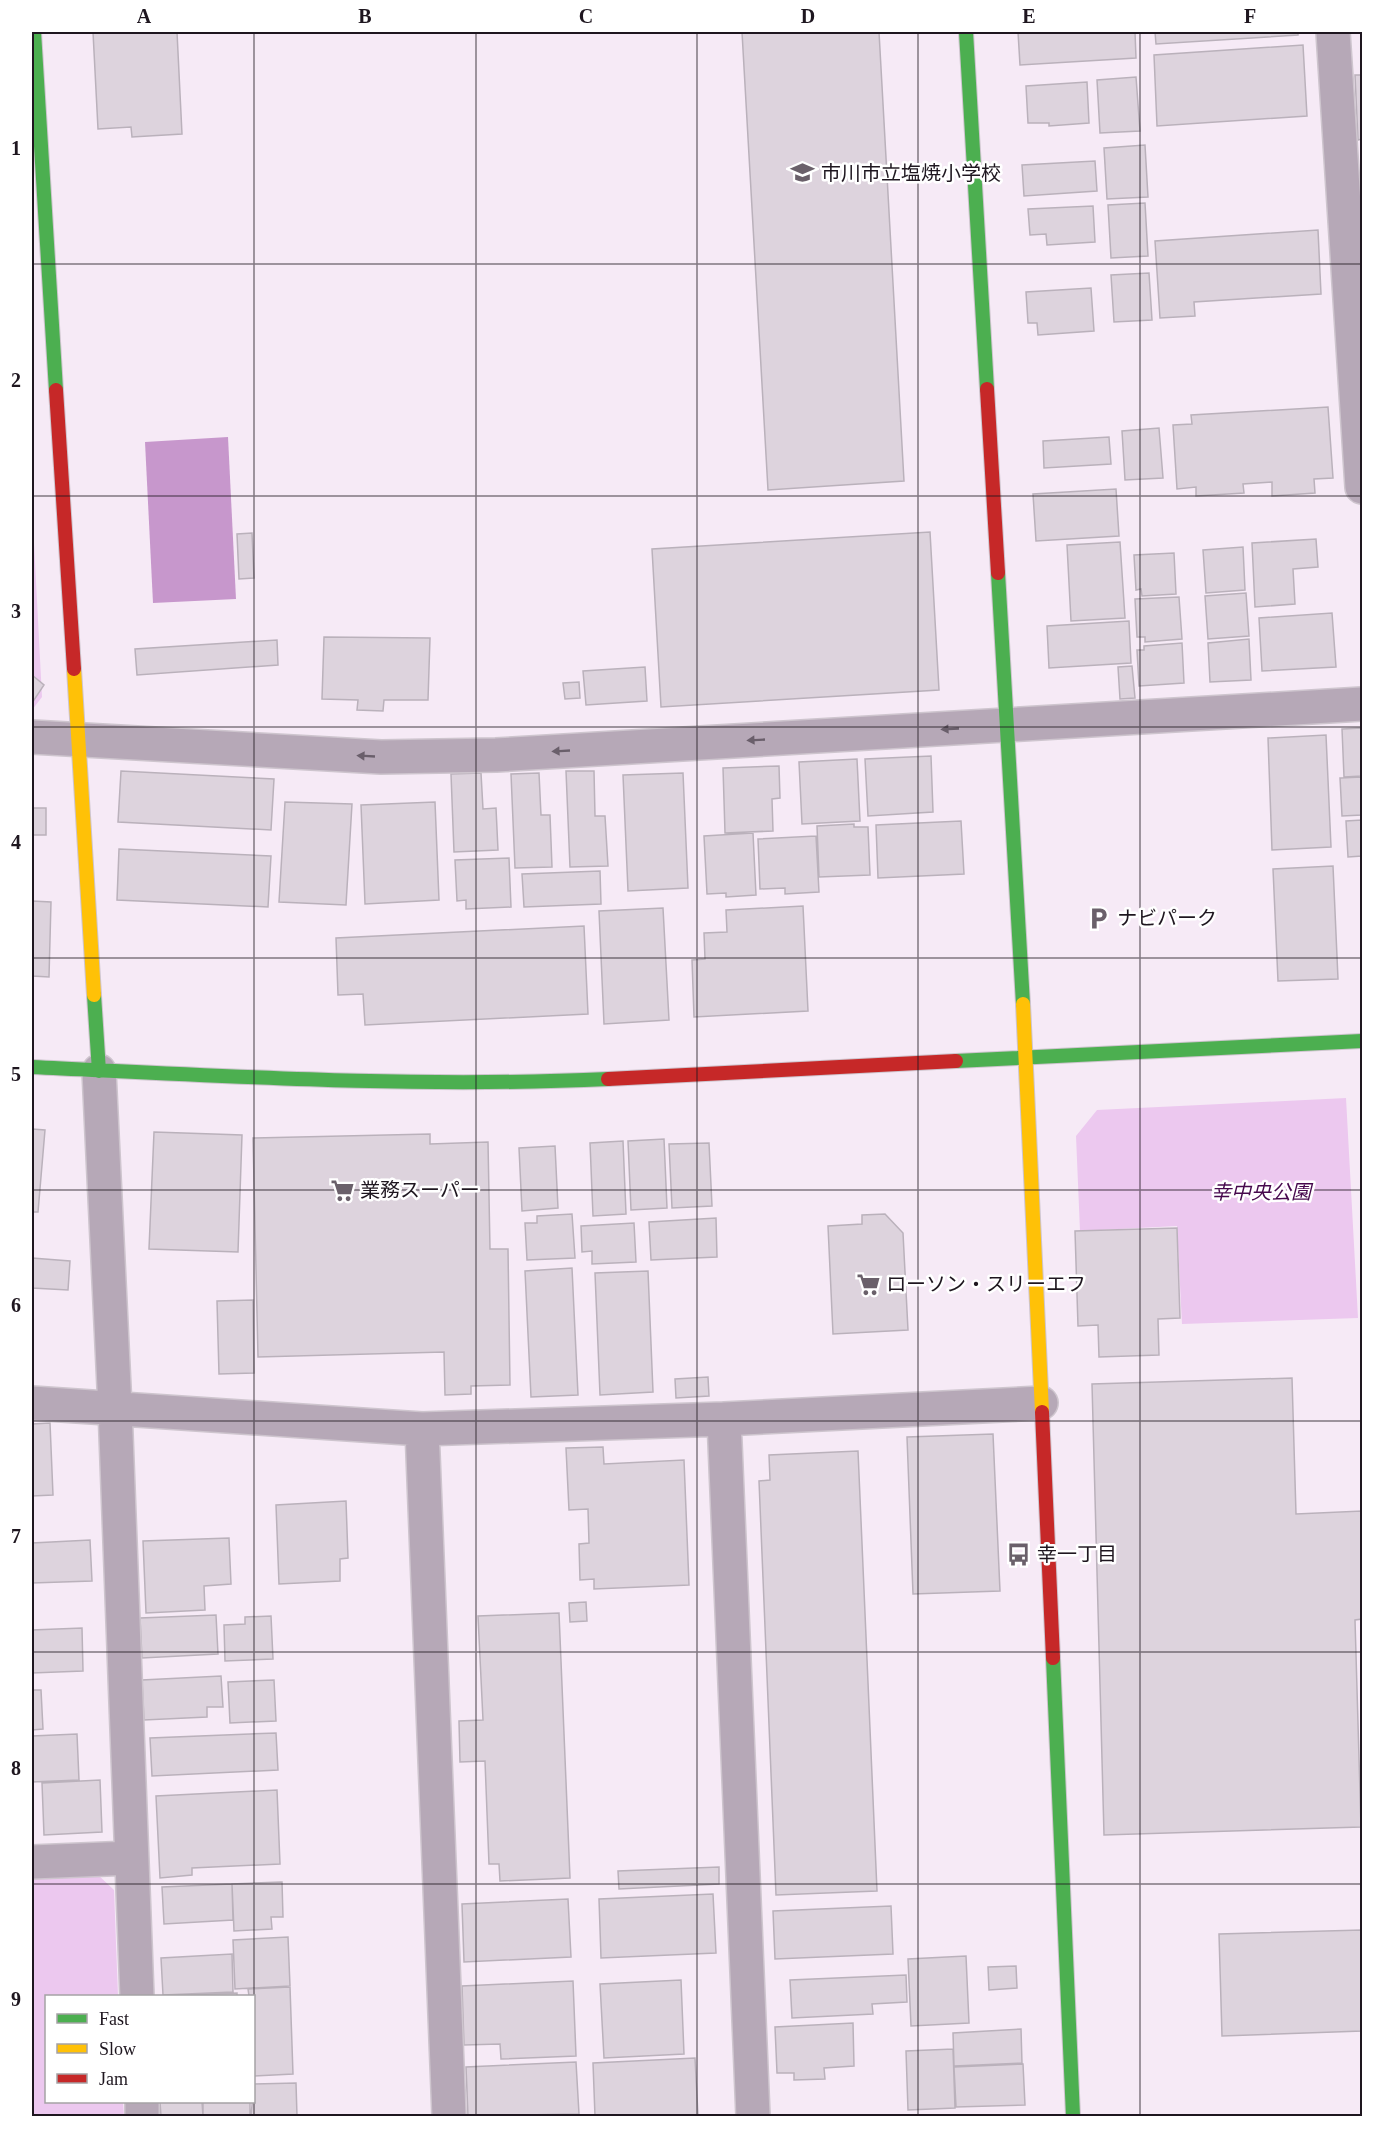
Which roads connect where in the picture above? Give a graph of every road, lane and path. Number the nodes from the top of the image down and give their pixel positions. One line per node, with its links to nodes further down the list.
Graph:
1 (34, 32): 8 (street)
2 (966, 32): 6 (street)
3 (1333, 32): 4 (street)
4 (1362, 487)
5 (1362, 704): 6 (street)
6 (1009, 726): 8 (street, one-way to 8); 10 (street)
7 (32, 737): 8 (street)
8 (78, 740): 12 (street)
9 (1362, 1041): 10 (street)
10 (1026, 1056): 12 (street); 14 (street)
11 (32, 1067): 12 (street)
12 (99, 1071): 15 (street)
13 (32, 1403): 15 (street)
14 (1041, 1403): 16 (street); 23 (street)
15 (115, 1407): 17 (street); 18 (street)
16 (724, 1419): 17 (street); 22 (street)
17 (422, 1429): 21 (street)
18 (131, 1858): 19 (street); 20 (street)
19 (32, 1862)
20 (137, 1995)
21 (449, 2116)
22 (753, 2116)
23 (1073, 2116)

